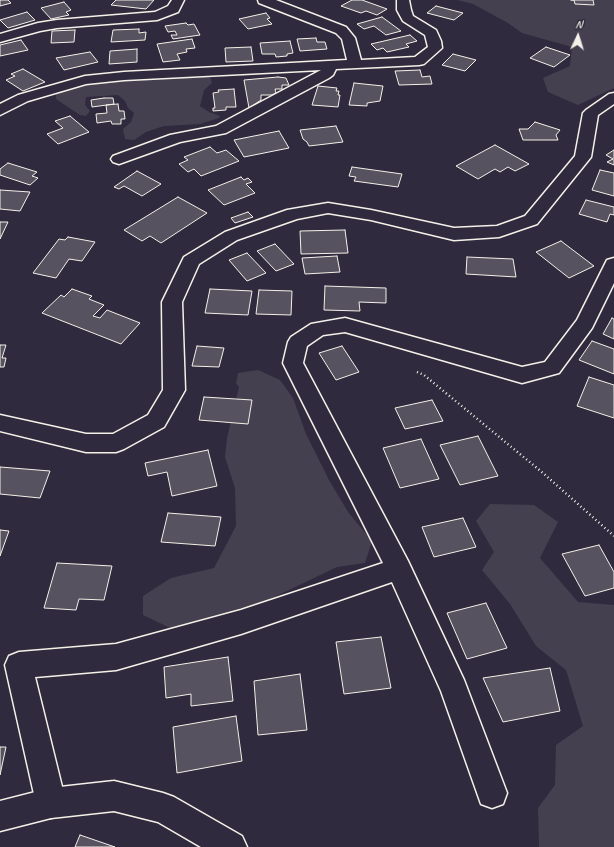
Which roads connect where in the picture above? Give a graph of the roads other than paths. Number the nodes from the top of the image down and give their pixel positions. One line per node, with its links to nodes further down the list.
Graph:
1 (178, 0): 4 (street)
2 (264, 0): 5 (street)
3 (403, 0): 5 (street)
4 (0, 38)
5 (356, 64): 6 (street)
6 (330, 66): 8 (street); 9 (street)
7 (614, 96): 11 (street)
8 (0, 110)
9 (119, 159)
10 (614, 264): 12 (street)
11 (0, 423)
12 (399, 569): 13 (street); 14 (street)
13 (492, 792)
14 (52, 803): 15 (street); 16 (street)
15 (0, 816)
16 (231, 847)

